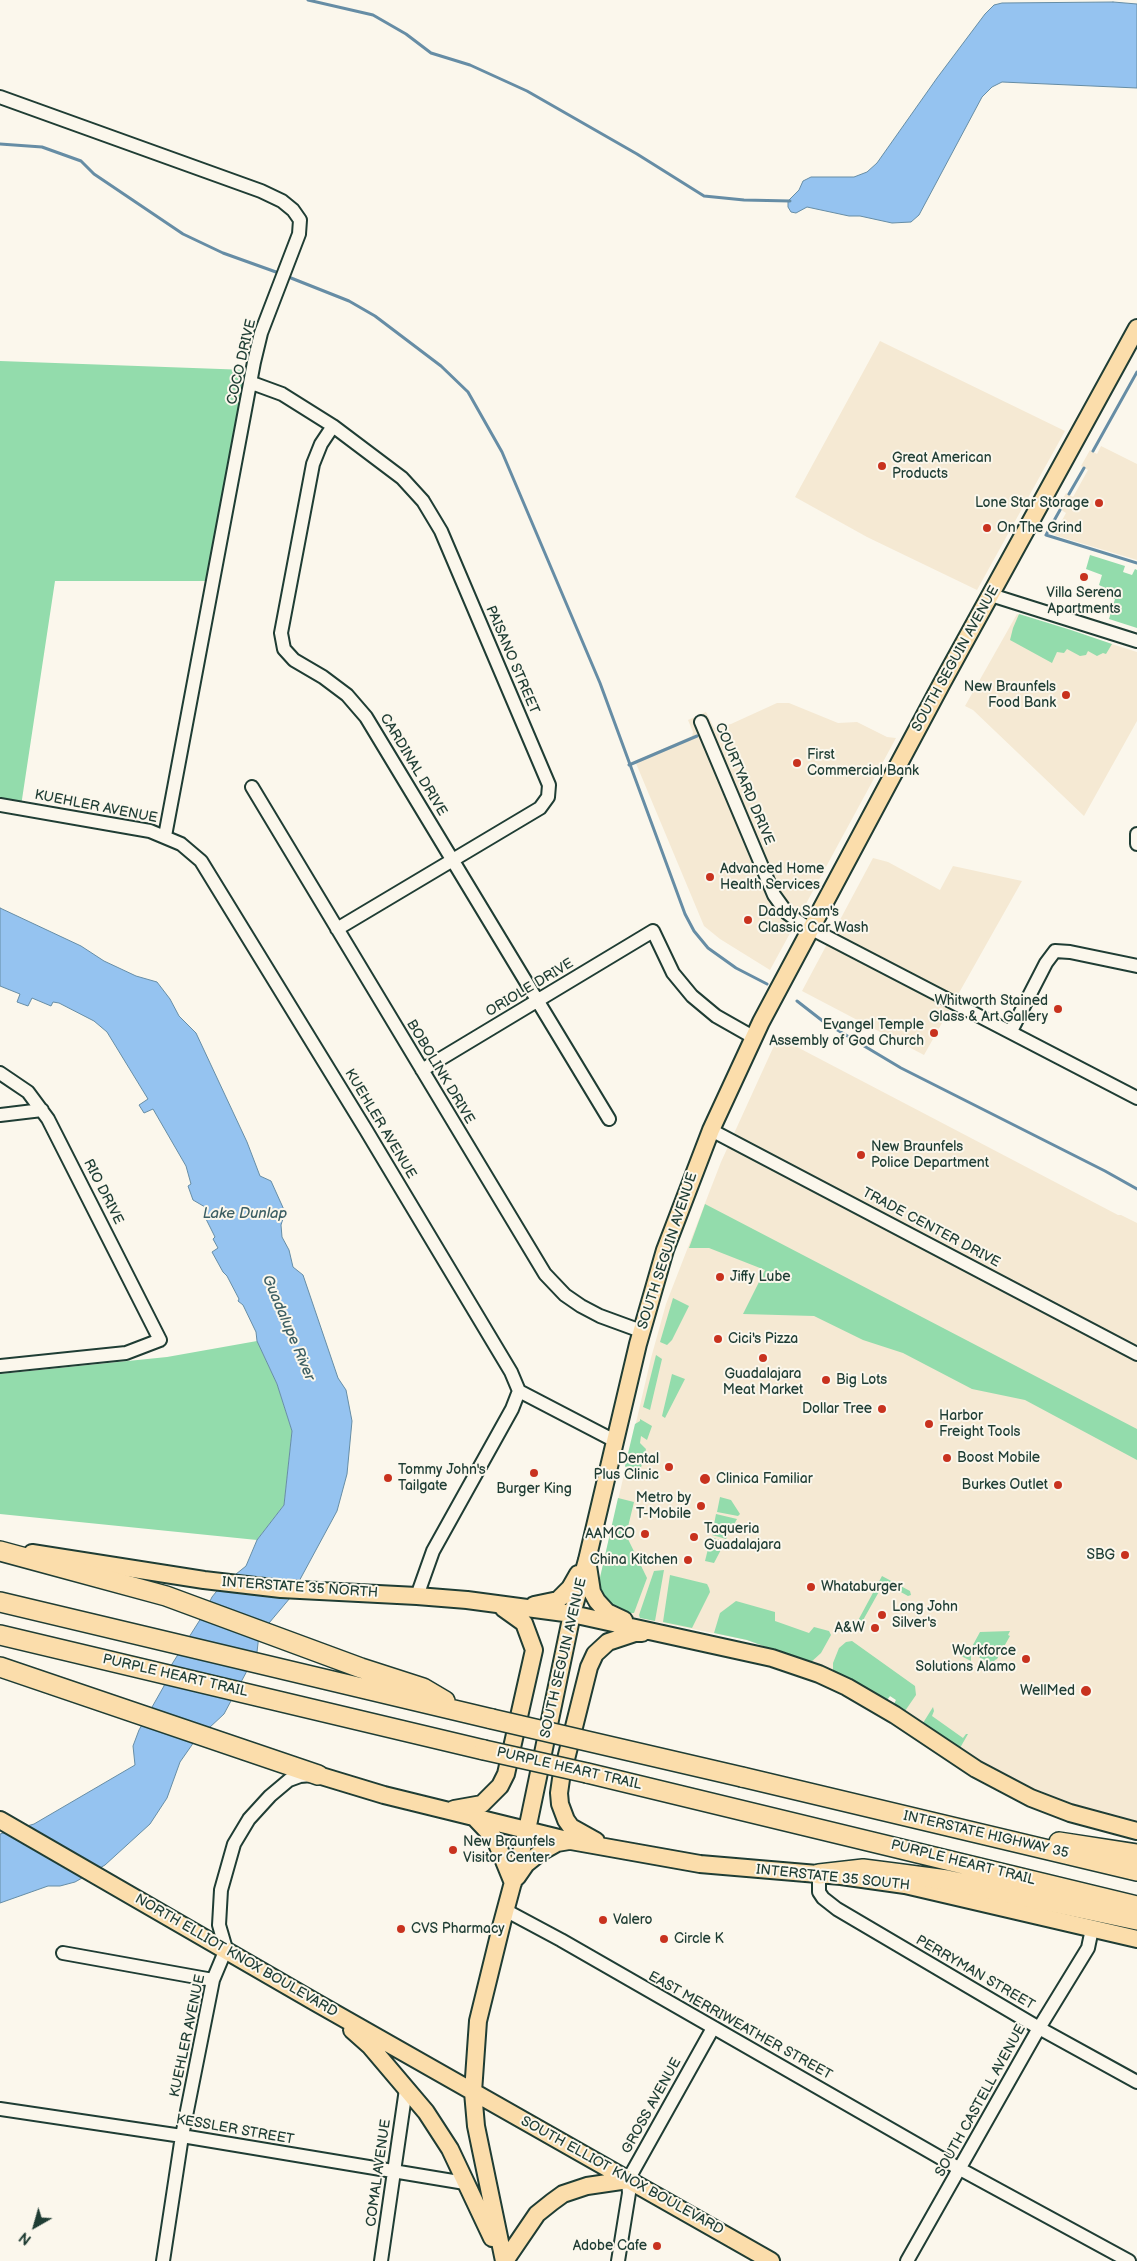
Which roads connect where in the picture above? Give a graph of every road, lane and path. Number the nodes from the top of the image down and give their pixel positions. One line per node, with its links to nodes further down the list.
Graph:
1 (0, 97): 3 (street, COCO DRIVE)
2 (1137, 328): 5 (main road, SOUTH SEGUIN AVENUE)
3 (252, 383): 4 (street, PAISANO STREET); 11 (street, COCO DRIVE)
4 (333, 426): 13 (street, CARDINAL DRIVE); 13 (street, PAISANO STREET)
5 (990, 594): 6 (street); 14 (main road, SOUTH SEGUIN AVENUE)
6 (1137, 641)
7 (701, 722): 14 (street, COURTYARD DRIVE)
8 (252, 787): 15 (street, BOBOLINK DRIVE)
9 (0, 805): 11 (street, KUEHLER AVENUE)
10 (1137, 834): 12 (street)
11 (165, 836): 30 (street, KUEHLER AVENUE)
12 (1137, 844)
13 (453, 860): 15 (street, PAISANO STREET); 17 (street, CARDINAL DRIVE)
14 (810, 928): 18 (street, COURTYARD DRIVE); 19 (main road, SOUTH SEGUIN AVENUE)
15 (338, 929): 20 (street, BOBOLINK DRIVE)
16 (1137, 966): 18 (street)
17 (537, 1001): 19 (street, ORIOLE DRIVE); 20 (street, ORIOLE DRIVE); 25 (street, CARDINAL DRIVE)
18 (1010, 1031): 22 (street, COURTYARD DRIVE)
19 (753, 1037): 26 (main road, SOUTH SEGUIN AVENUE)
20 (422, 1070): 27 (street, BOBOLINK DRIVE)
21 (0, 1072): 23 (street, RIO DRIVE)
22 (1137, 1098)
23 (42, 1110): 24 (street); 29 (street, RIO DRIVE)
24 (0, 1115)
25 (609, 1119)
26 (710, 1130): 27 (main road, SOUTH SEGUIN AVENUE); 28 (street, TRADE CENTER DRIVE)
27 (641, 1331): 31 (main road, SOUTH SEGUIN AVENUE)
28 (1137, 1354)
29 (0, 1366)
30 (519, 1391): 31 (street); 34 (street)
31 (615, 1442): 33 (main road, SOUTH SEGUIN AVENUE)
32 (0, 1550): 34 (main road, INTERSTATE 35 NORTH); 41 (highway)
33 (587, 1560): 36 (main road); 37 (main road, SOUTH SEGUIN AVENUE); 38 (main road)
34 (417, 1596): 36 (main road, INTERSTATE 35 NORTH)
35 (0, 1602): 41 (highway)
36 (499, 1605): 37 (main road, INTERSTATE 35 NORTH); 43 (main road)
37 (572, 1614): 38 (main road); 46 (main road, SOUTH SEGUIN AVENUE)
38 (657, 1633): 47 (main road); 50 (main road)
39 (0, 1635): 55 (highway, PURPLE HEART TRAIL, bridge)
40 (0, 1668): 42 (highway)
41 (465, 1712): 48 (highway, INTERSTATE HIGHWAY 35, bridge)
42 (318, 1775): 43 (main road); 60 (street)
43 (442, 1809): 44 (main road)
44 (473, 1817): 46 (main road); 54 (main road)
45 (0, 1820): 60 (main road, NORTH ELLIOT KNOX BOULEVARD)
46 (527, 1830): 49 (main road, INTERSTATE 35 SOUTH); 54 (main road, SOUTH SEGUIN AVENUE)
47 (1137, 1831)
48 (992, 1837): 51 (highway); 52 (highway, INTERSTATE HIGHWAY 35)
49 (571, 1841): 50 (main road, INTERSTATE 35 SOUTH); 54 (main road)
50 (615, 1850): 53 (main road, INTERSTATE 35 SOUTH)
51 (1137, 1854)
52 (1137, 1871)
53 (819, 1874): 57 (highway); 58 (main road, INTERSTATE 35 SOUTH); 65 (street, PERRYMAN STREET)
54 (513, 1883): 56 (main road, SOUTH SEGUIN AVENUE)
55 (1137, 1906)
56 (505, 1910): 64 (street, EAST MERRIWEATHER STREET); 68 (main road, SOUTH SEGUIN AVENUE)
57 (1137, 1920)
58 (1092, 1929): 59 (main road, INTERSTATE 35 SOUTH); 65 (street, SOUTH CASTELL AVENUE)
59 (1137, 1939)
60 (226, 1949): 62 (street, KUEHLER AVENUE); 63 (main road, NORTH ELLIOT KNOX BOULEVARD)
61 (64, 1953): 62 (street)
62 (213, 1980): 70 (street, KUEHLER AVENUE)
63 (334, 2013): 67 (main road); 68 (main road, NORTH ELLIOT KNOX BOULEVARD)
64 (714, 2028): 71 (street, EAST MERRIWEATHER STREET); 73 (street, GROSS AVENUE)
65 (1039, 2028): 66 (street, PERRYMAN STREET); 71 (street, SOUTH CASTELL AVENUE)
66 (1137, 2082)
67 (406, 2088): 72 (street, COMAL AVENUE); 74 (main road)
68 (473, 2092): 73 (main road, SOUTH ELLIOT KNOX BOULEVARD); 77 (main road, SOUTH SEGUIN AVENUE)
69 (0, 2109): 70 (street, KESSLER STREET)
70 (182, 2136): 72 (street, KESSLER STREET); 75 (street, KUEHLER AVENUE)
71 (960, 2169): 80 (street, SOUTH CASTELL AVENUE); 81 (street, EAST MERRIWEATHER STREET)
72 (394, 2172): 74 (street, KESSLER STREET); 76 (street, COMAL AVENUE)
73 (628, 2180): 77 (main road); 78 (street, GROSS AVENUE); 79 (main road, SOUTH ELLIOT KNOX BOULEVARD)
74 (465, 2184): 77 (main road)
75 (163, 2261)
76 (381, 2261)
77 (504, 2261)
78 (618, 2261)
79 (771, 2261)
80 (907, 2261)
81 (1129, 2261)

